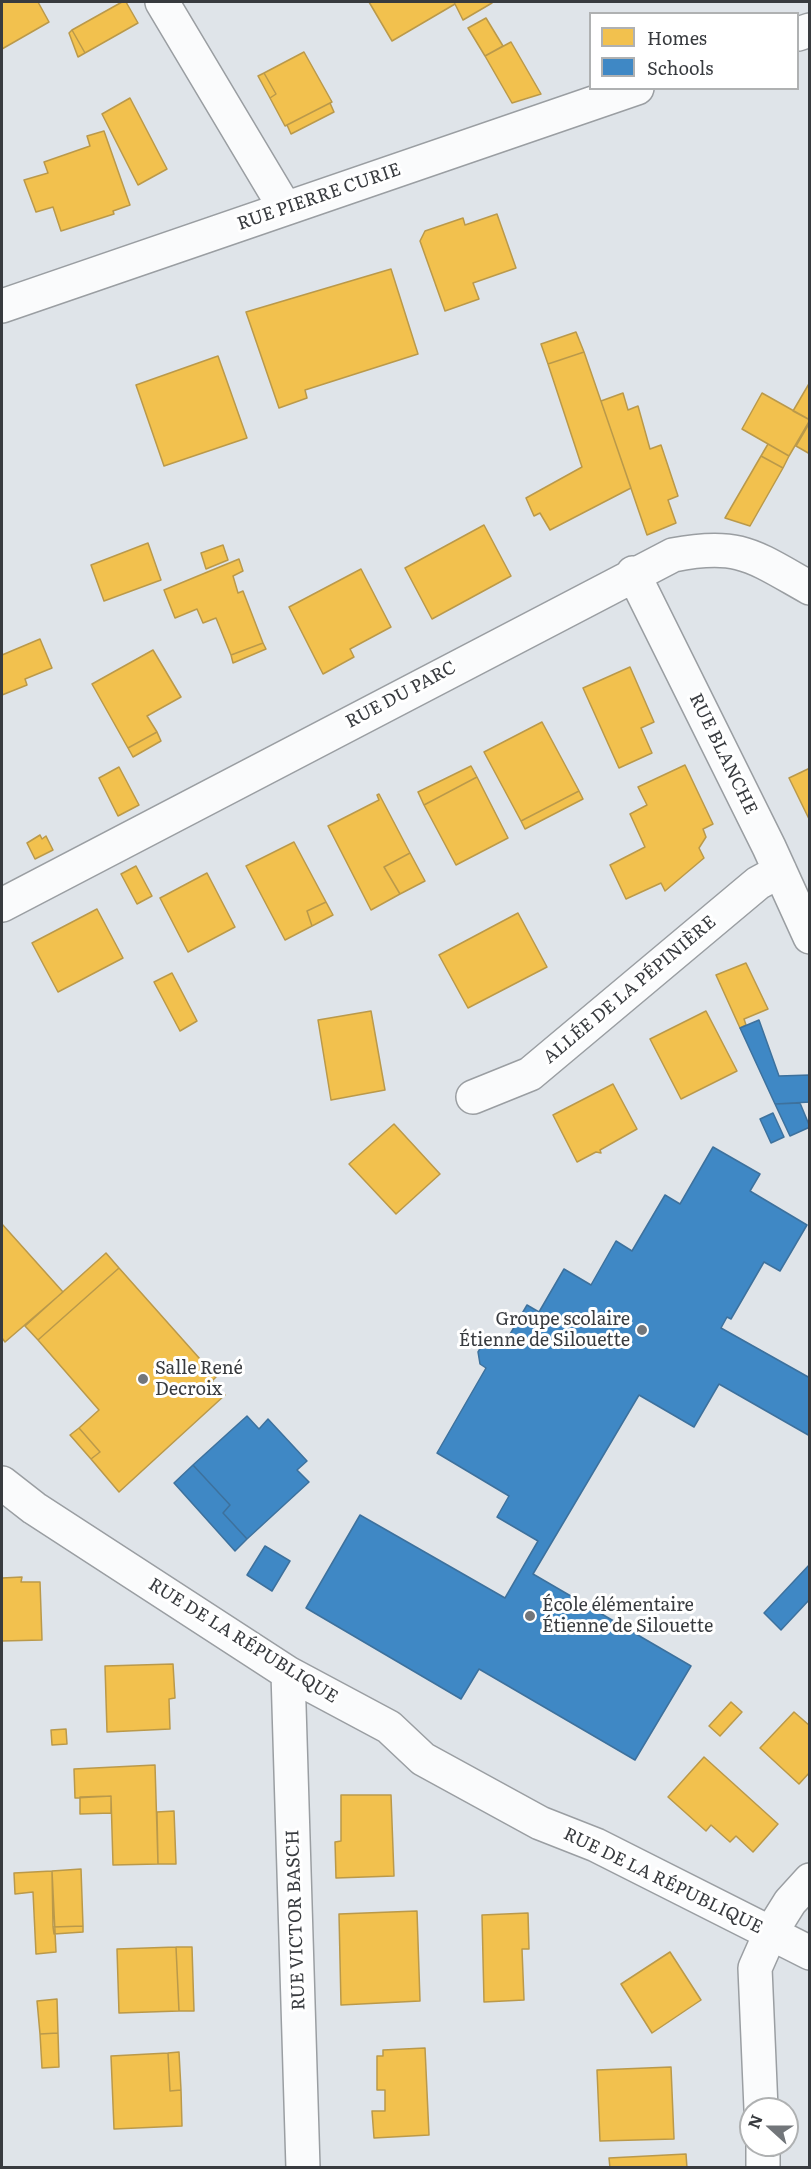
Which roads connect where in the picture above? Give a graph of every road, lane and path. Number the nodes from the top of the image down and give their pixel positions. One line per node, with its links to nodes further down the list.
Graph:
1 (162, 2): 3 (street)
2 (631, 90): 3 (street, RUE PIERRE CURIE)
3 (285, 208): 4 (street, RUE PIERRE CURIE)
4 (2, 306)
5 (633, 573): 6 (street, RUE DU PARC); 7 (street, RUE BLANCHE); 8 (street, RUE DU PARC)
6 (810, 588)
7 (780, 871): 9 (street, RUE BLANCHE); 10 (street, ALLÉE DE LA PÉPINIÈRE)
8 (2, 905)
9 (810, 937)
10 (473, 1097)
11 (2, 1483): 12 (street, RUE DE LA RÉPUBLIQUE)
12 (288, 1673): 14 (street, RUE DE LA RÉPUBLIQUE); 17 (street, RUE VICTOR BASCH)
13 (810, 1880): 14 (street)
14 (770, 1934): 15 (street, RUE DE LA RÉPUBLIQUE); 16 (street)
15 (810, 1953)
16 (760, 2097)
17 (303, 2168)

